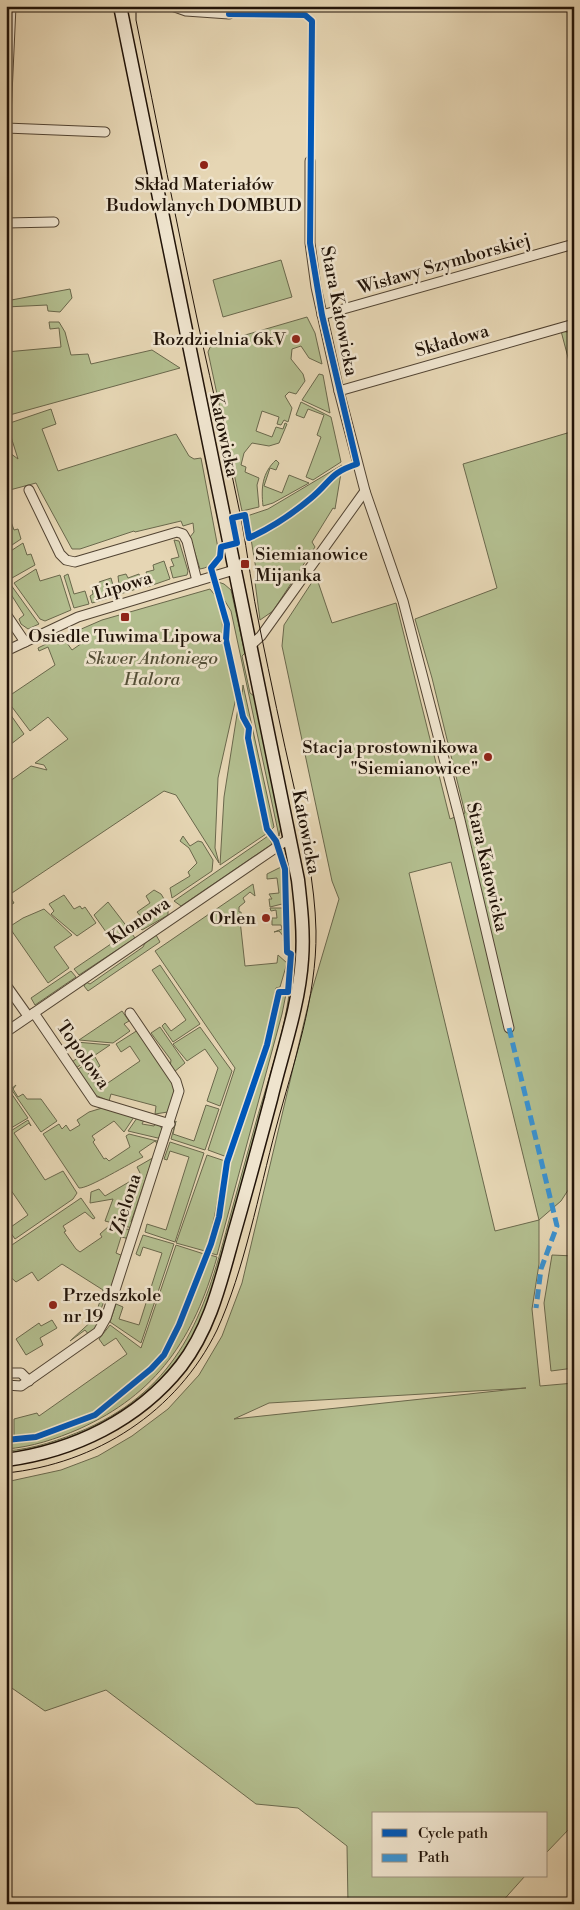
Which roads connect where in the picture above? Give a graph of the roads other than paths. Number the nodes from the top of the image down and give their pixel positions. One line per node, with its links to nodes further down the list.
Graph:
1 (11, 6): 5 (street)
2 (120, 6): 17 (main road, Katowicka)
3 (172, 6): 4 (street)
4 (228, 14)
5 (6, 116)
6 (6, 128): 7 (street)
7 (105, 132)
8 (310, 161): 12 (street, Stara Katowicka)
9 (54, 222): 10 (street)
10 (6, 223)
11 (574, 244): 12 (street, Wisławy Szymborskiej)
12 (322, 315): 14 (street, Stara Katowicka)
13 (574, 324): 14 (street, Składowa)
14 (339, 391): 16 (street, Stara Katowicka)
15 (29, 490): 18 (street)
16 (365, 492): 21 (street); 27 (street, Stara Katowicka)
17 (234, 570): 18 (street, Lipowa); 21 (main road, Katowicka)
18 (197, 581): 20 (street, Lipowa)
19 (6, 614): 20 (street)
20 (24, 642): 22 (street, Lipowa)
21 (250, 646): 23 (main road, Katowicka)
22 (6, 651)
23 (290, 838): 26 (street, Klonowa); 33 (main road, Katowicka)
24 (6, 986): 26 (street, Topolowa)
25 (130, 1013): 29 (street, Zielona)
26 (31, 1014): 28 (street, Klonowa); 29 (street, Topolowa)
27 (508, 1028)
28 (6, 1032)
29 (170, 1124): 31 (street, Zielona)
30 (6, 1372): 31 (street)
31 (29, 1380): 32 (street, Zielona)
32 (6, 1385)
33 (6, 1460)

